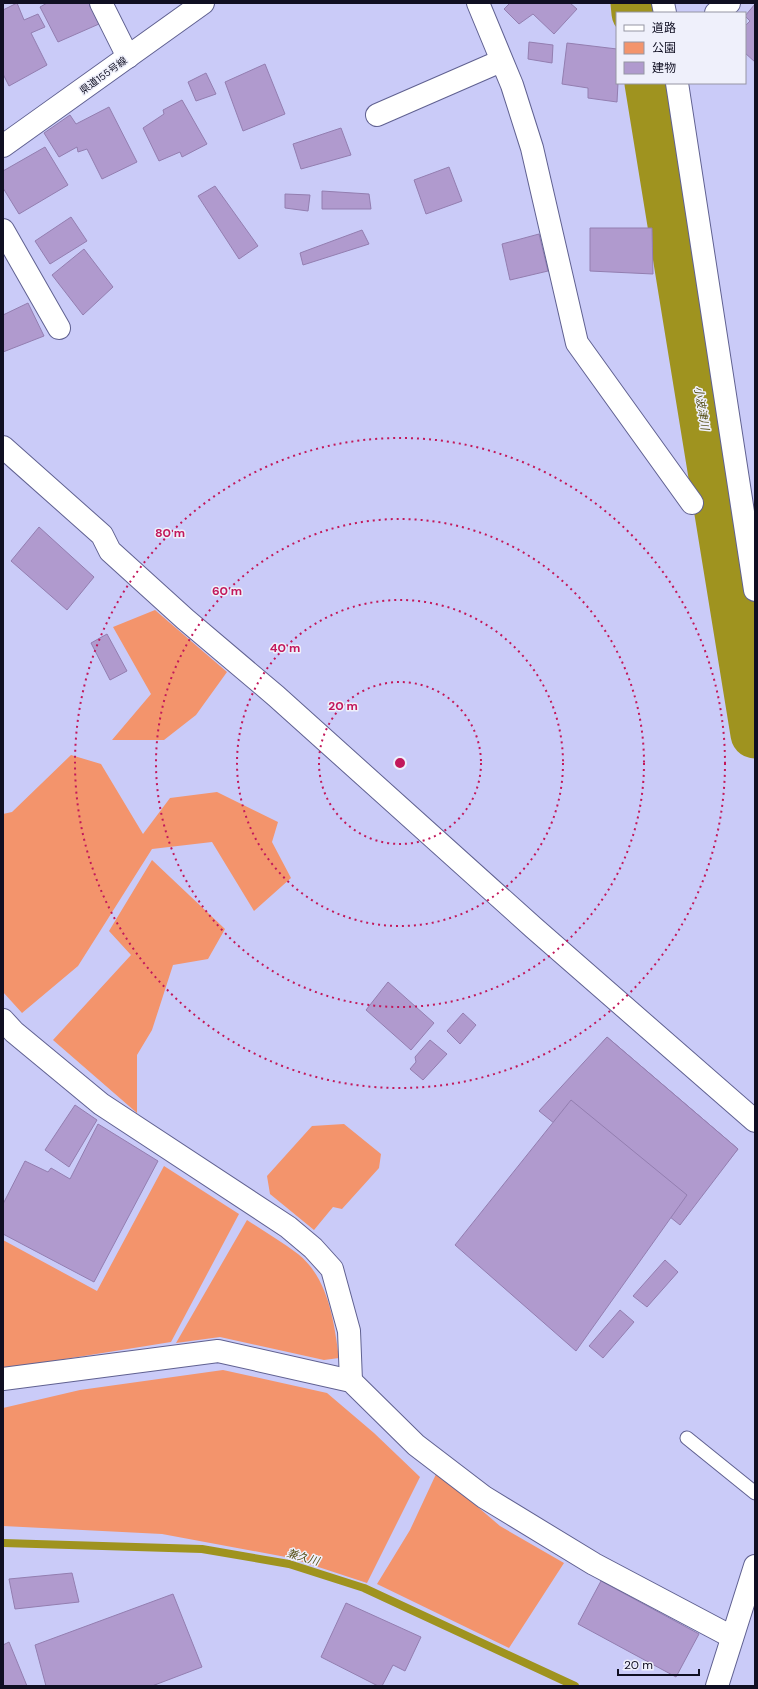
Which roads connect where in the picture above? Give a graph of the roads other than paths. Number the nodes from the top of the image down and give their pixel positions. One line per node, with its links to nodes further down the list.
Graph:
1 (101, 3): 6 (street)
2 (203, 3): 6 (street, 県道155号線)
3 (478, 3): 7 (street)
4 (729, 3): 5 (street)
5 (717, 12)
6 (128, 57): 10 (street, 県道155号線)
7 (502, 61): 9 (street); 14 (street)
8 (677, 84): 15 (street)
9 (377, 115)
10 (3, 146)
11 (3, 230): 12 (street)
12 (59, 328)
13 (3, 447): 17 (street)
14 (692, 503)
15 (755, 590)
16 (3, 1020): 19 (street)
17 (755, 1121)
18 (3, 1379): 19 (street)
19 (351, 1381): 23 (street)
20 (687, 1438): 21 (lane)
21 (755, 1493)
22 (755, 1566): 23 (street)
23 (732, 1638): 24 (street)
24 (717, 1686)

